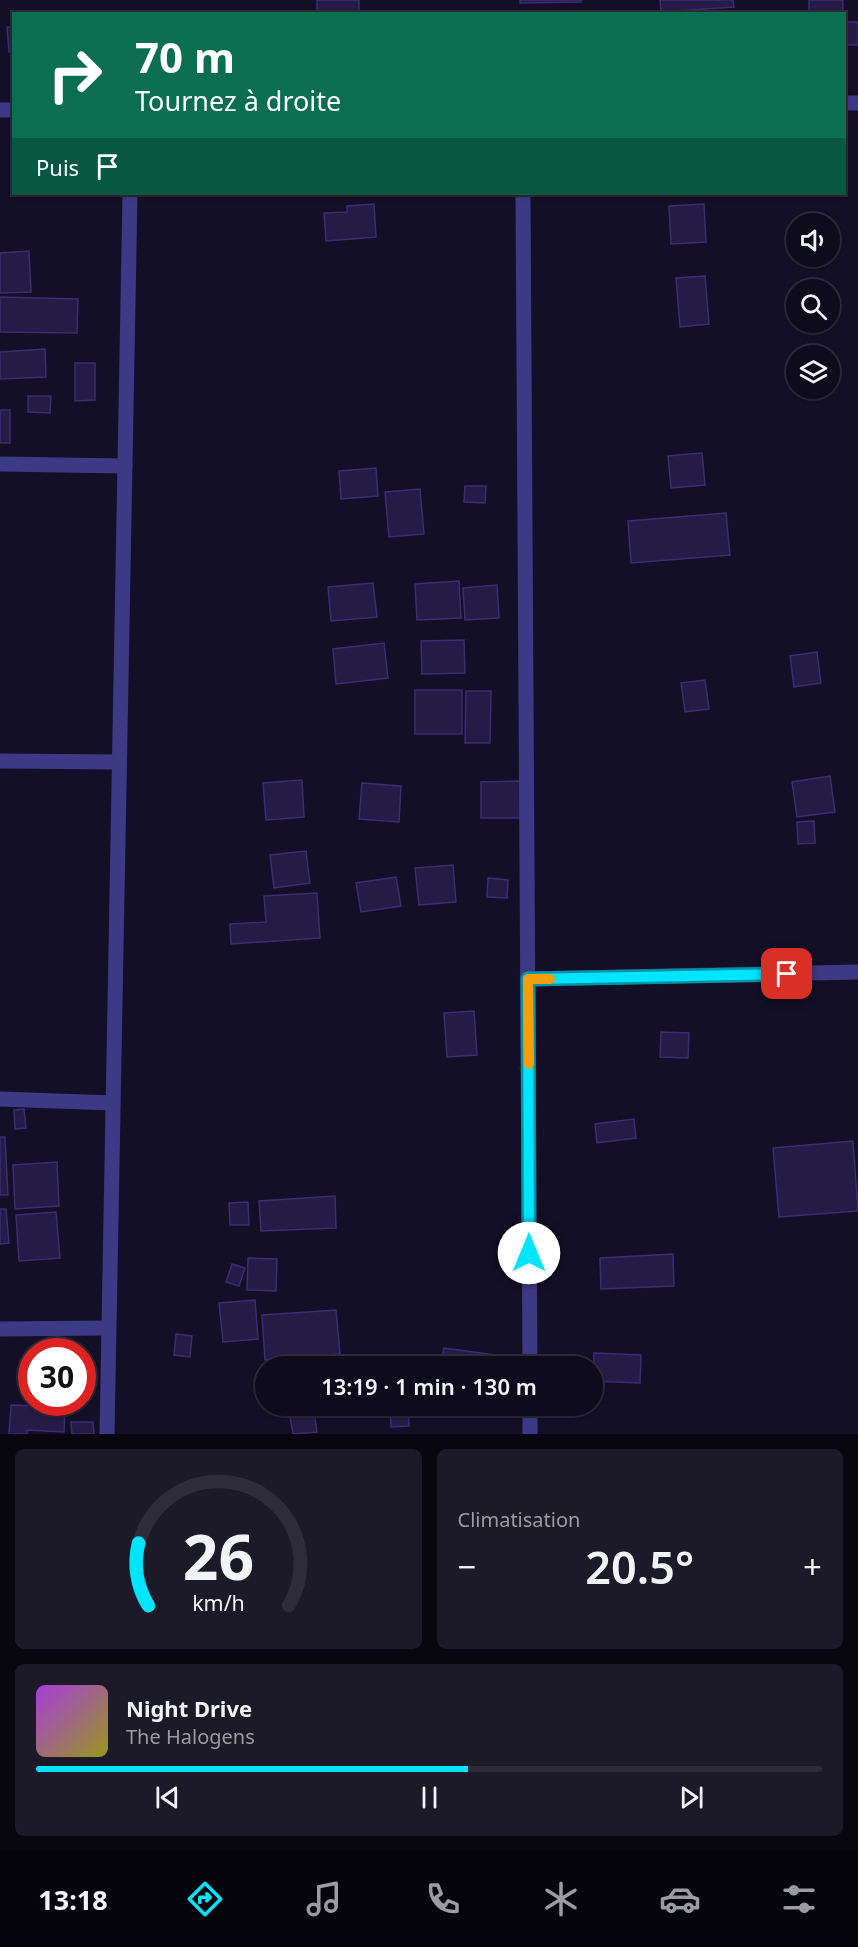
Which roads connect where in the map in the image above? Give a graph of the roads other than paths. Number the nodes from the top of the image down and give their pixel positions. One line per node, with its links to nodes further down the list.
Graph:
1 (130, 195): 4 (street)
2 (523, 195): 8 (street)
3 (0, 464): 4 (street)
4 (125, 466): 6 (street)
5 (0, 761): 6 (street)
6 (119, 762): 10 (street)
7 (858, 972): 8 (street)
8 (528, 979): 13 (street)
9 (0, 1100): 10 (street)
10 (113, 1103): 11 (street)
11 (108, 1328): 12 (street); 15 (street)
12 (0, 1329)
13 (530, 1356)
14 (530, 1416): 16 (street)
15 (107, 1434)
16 (530, 1434)

